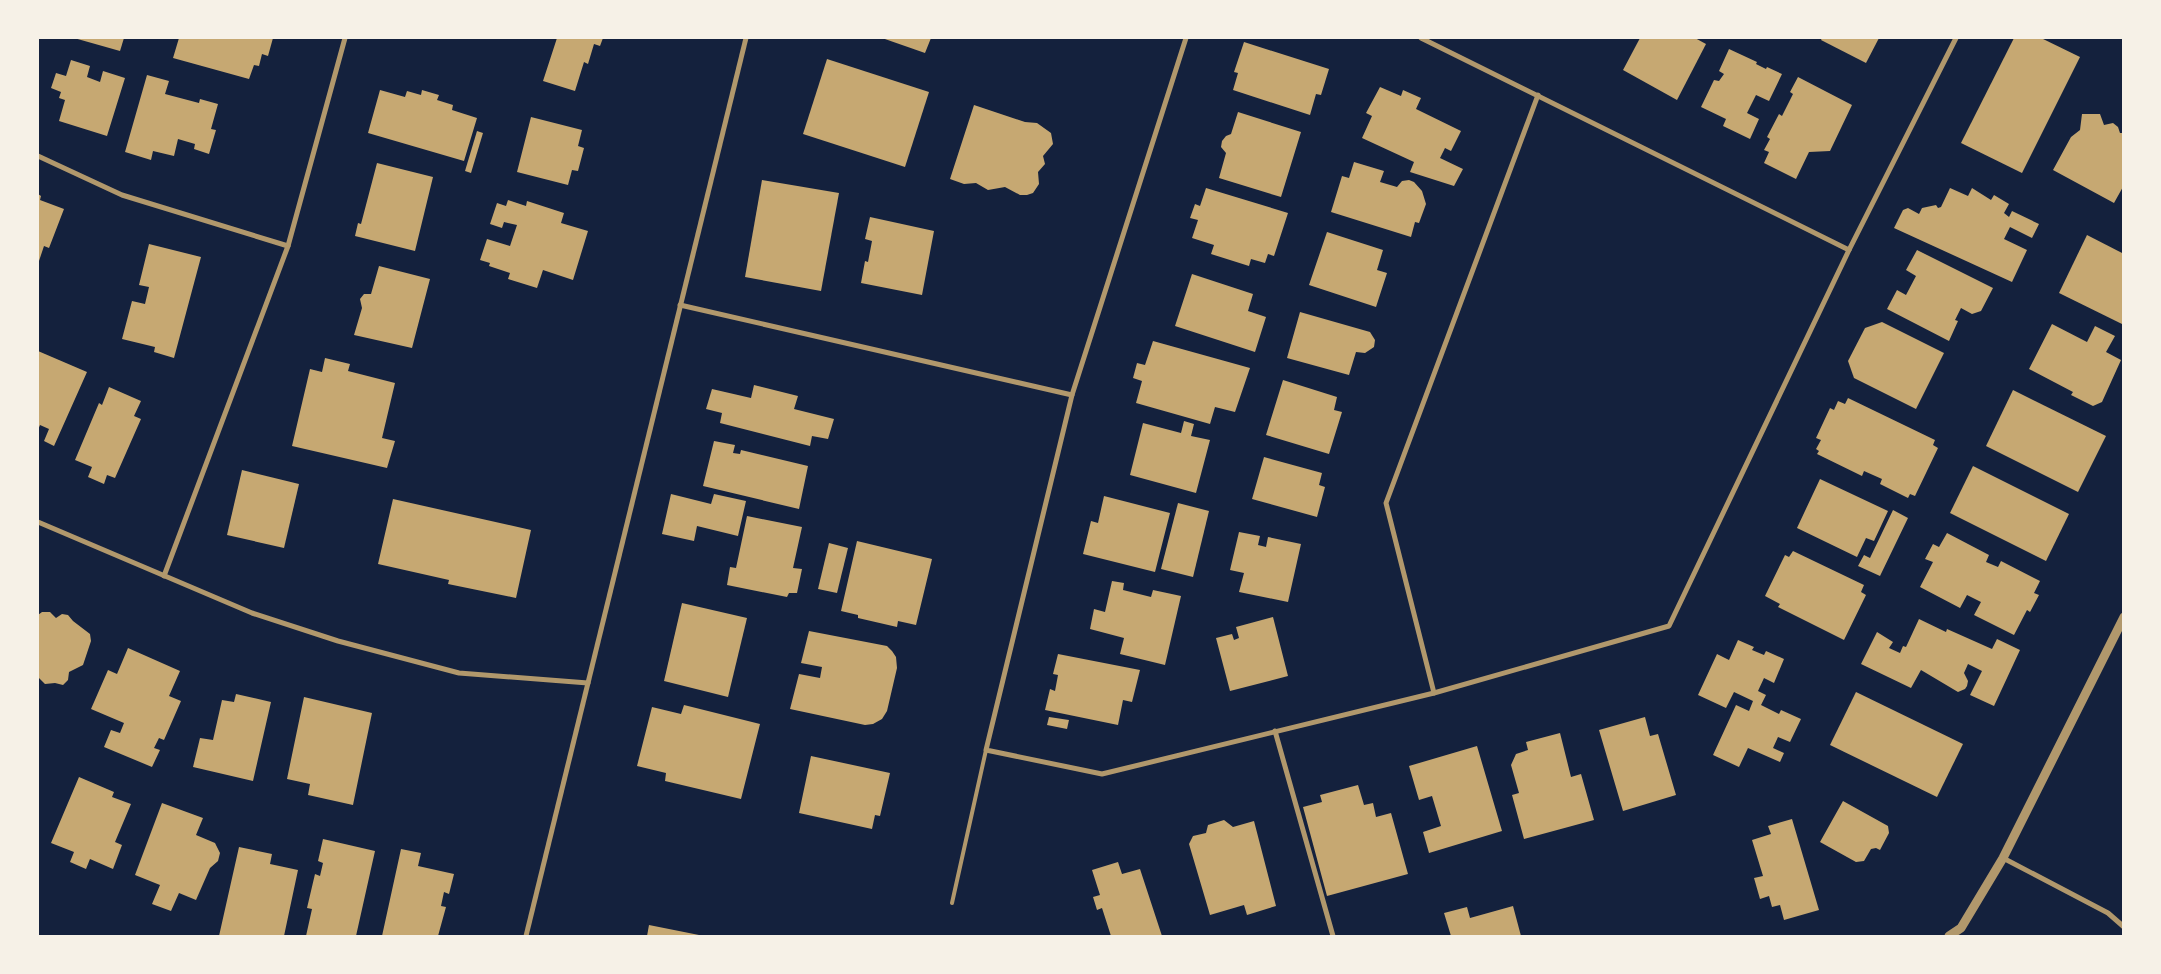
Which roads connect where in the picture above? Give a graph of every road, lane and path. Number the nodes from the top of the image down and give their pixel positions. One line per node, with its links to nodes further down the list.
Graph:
1 (345, 38): 8 (street)
2 (746, 38): 10 (street)
3 (1186, 38): 11 (street)
4 (1421, 38): 6 (street)
5 (1956, 38): 9 (street)
6 (1538, 96): 9 (street); 16 (street)
7 (38, 156): 8 (street)
8 (288, 246): 13 (street)
9 (1849, 250): 16 (street)
10 (680, 305): 11 (street); 15 (street)
11 (1072, 395): 18 (street)
12 (38, 522): 13 (street)
13 (164, 576): 15 (street)
14 (2124, 617): 19 (street)
15 (588, 683): 22 (street)
16 (1434, 693): 17 (street)
17 (1275, 731): 18 (street); 23 (street)
18 (986, 750): 20 (lane)
19 (2003, 858): 21 (street); 24 (street)
20 (952, 903)
21 (2124, 927)
22 (526, 936)
23 (1333, 936)
24 (1949, 936)

